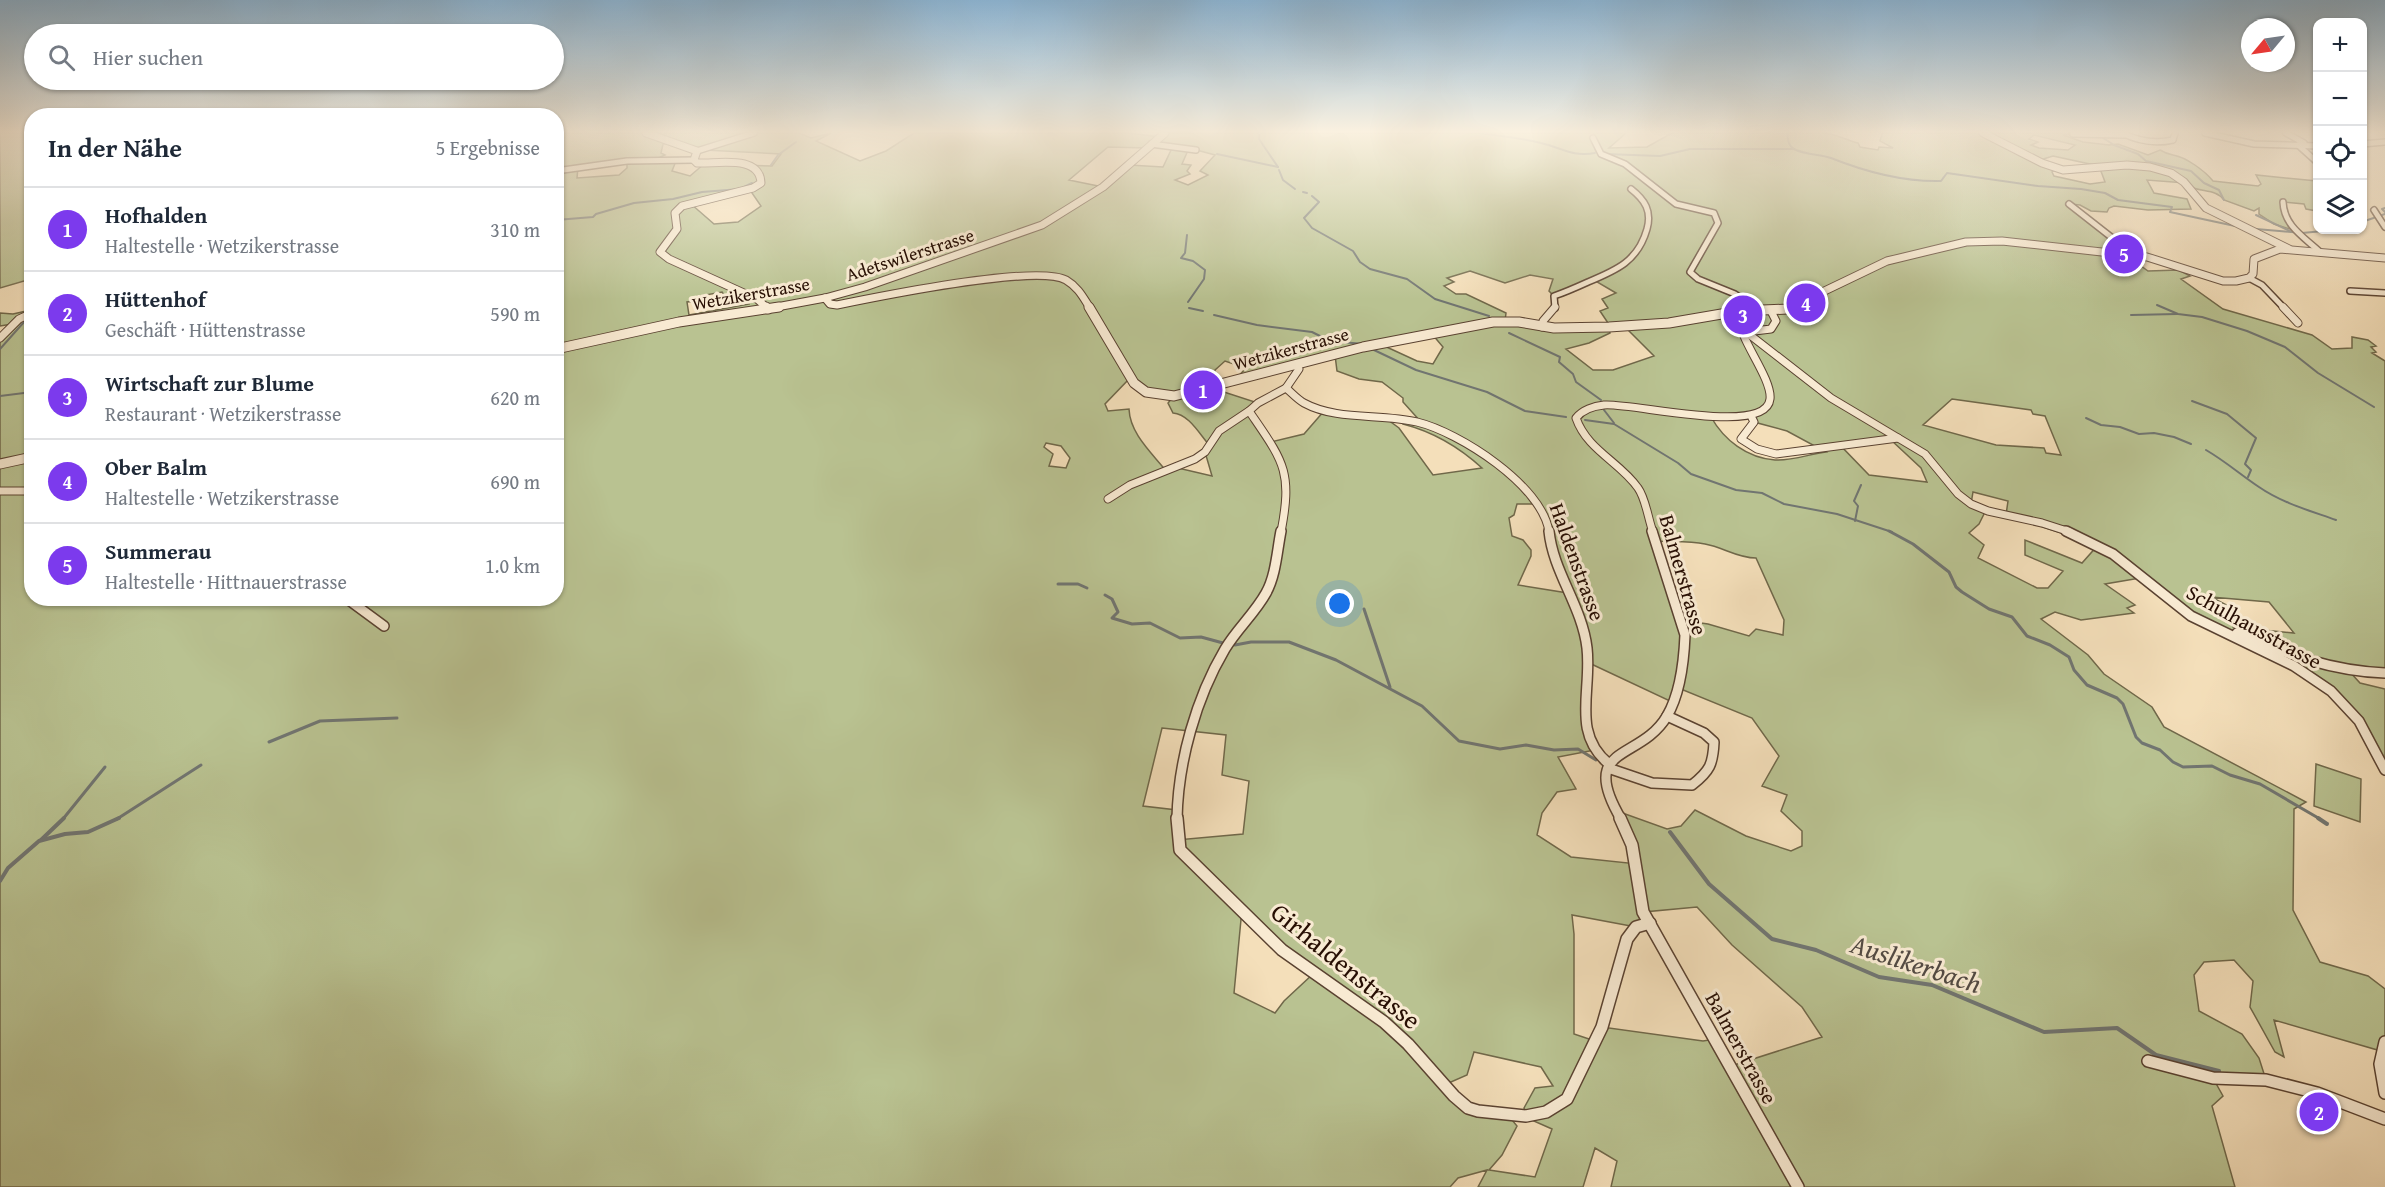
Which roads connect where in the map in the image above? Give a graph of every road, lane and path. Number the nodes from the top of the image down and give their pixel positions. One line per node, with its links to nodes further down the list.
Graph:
1 (753, 188): 18 (street)
2 (1101, 188): 17 (street, Adetswilerstrasse)
3 (1656, 188): 19 (street)
4 (2190, 188): 10 (street)
5 (1631, 189): 24 (street)
6 (2283, 202): 11 (street)
7 (2069, 204): 12 (street)
8 (2377, 215): 9 (street)
9 (2385, 227)
10 (2289, 249): 11 (street); 14 (street)
11 (2320, 252): 13 (street)
12 (2134, 255): 14 (street, Wetzikerstrasse); 20 (street, Wetzikerstrasse)
13 (2385, 258)
14 (2249, 278): 23 (street)
15 (2350, 291): 16 (street)
16 (2385, 293)
17 (825, 298): 18 (street, Wetzikerstrasse); 28 (street, Wetzikerstrasse)
18 (768, 309): 27 (street, Wetzikerstrasse)
19 (1758, 310): 20 (street, Wetzikerstrasse); 21 (street, Wetzikerstrasse)
20 (1772, 311): 25 (street)
21 (1723, 314): 24 (street, Wetzikerstrasse); 25 (street, Schulhausstrasse)
22 (24, 317): 26 (street)
23 (2298, 323)
24 (1542, 327): 28 (street, Wetzikerstrasse)
25 (1746, 332): 31 (street); 32 (street, Schulhausstrasse)
26 (0, 338)
27 (564, 347)
28 (1297, 365): 29 (street)
29 (1286, 388): 30 (street); 43 (street, Haldenstrasse)
30 (1249, 411): 37 (street); 45 (street, Girhaldenstrasse)
31 (1752, 418): 32 (street); 42 (street, Balmerstrasse)
32 (1898, 438): 39 (street, Schulhausstrasse)
33 (24, 459): 34 (street)
34 (0, 464)
35 (0, 491): 36 (street)
36 (24, 491)
37 (1108, 499)
38 (357, 606): 40 (street)
39 (2191, 616): 41 (street); 44 (street, Schulhausstrasse)
40 (384, 626)
41 (2385, 673)
42 (1667, 716): 43 (street, Balmerstrasse); 43 (street)
43 (1609, 766): 45 (street, Balmerstrasse)
44 (2385, 770)
45 (1650, 923): 50 (street, Balmerstrasse)
46 (2385, 1042): 48 (street)
47 (2148, 1061): 49 (street)
48 (2385, 1093)
49 (2385, 1119)
50 (1798, 1187)

